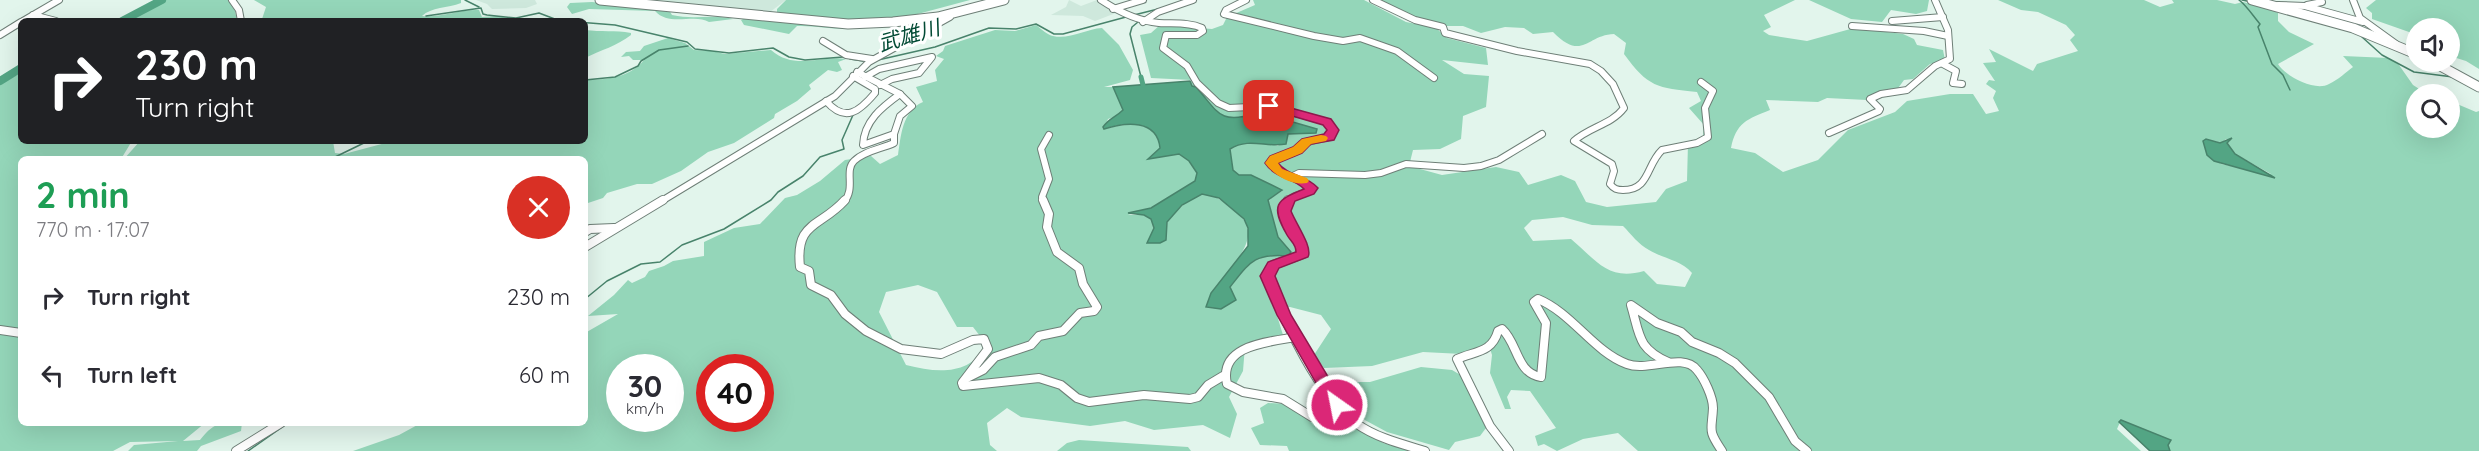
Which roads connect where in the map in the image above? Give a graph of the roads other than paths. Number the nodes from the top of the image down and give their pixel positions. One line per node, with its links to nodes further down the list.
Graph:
1 (59, 0): 18 (street)
2 (232, 0): 22 (street)
3 (600, 0): 17 (highway)
4 (1004, 0): 17 (highway)
5 (1101, 0): 16 (street)
6 (1143, 0): 16 (street)
7 (1193, 0): 23 (street)
8 (1244, 0): 37 (street)
9 (1373, 0): 38 (street)
10 (1935, 0): 19 (street)
11 (2252, 0): 14 (highway)
12 (2321, 0): 15 (street)
13 (2353, 0): 25 (street)
14 (2265, 3): 15 (street); 31 (highway)
15 (2305, 6): 25 (street)
16 (1113, 9): 23 (street)
17 (954, 13): 33 (street)
18 (33, 15): 20 (street); 21 (street)
19 (1942, 17): 24 (street); 29 (street)
20 (28, 18)
21 (44, 18)
22 (240, 18)
23 (1138, 21): 48 (street)
24 (1892, 21)
25 (2362, 22): 31 (street)
26 (18, 24): 28 (street)
27 (1852, 26): 29 (street)
28 (0, 35)
29 (1948, 36): 34 (street)
30 (823, 41): 33 (street)
31 (2396, 44): 32 (highway)
32 (2406, 49)
33 (872, 60): 36 (street)
34 (1943, 64): 39 (street); 44 (street)
35 (2451, 72): 41 (highway)
36 (859, 75): 40 (street); 40 (street); 43 (street); 43 (street)
37 (1434, 78)
38 (1701, 82)
39 (1962, 84)
40 (880, 85): 42 (street)
41 (2479, 87)
42 (900, 94): 45 (street); 45 (street)
43 (826, 101): 49 (street)
44 (1829, 133)
45 (894, 134): 57 (street)
46 (1542, 134): 48 (street)
47 (1049, 135): 57 (street)
48 (1292, 177): 54 (street)
49 (614, 228): 50 (street); 51 (street)
50 (588, 230)
51 (588, 245)
52 (0, 330): 53 (street)
53 (18, 333)
54 (1296, 338): 56 (street); 58 (street)
55 (1668, 362): 62 (street); 63 (street); 64 (street)
56 (1223, 376): 57 (street); 58 (street)
57 (964, 378)
58 (1351, 419): 61 (street)
59 (276, 426): 60 (street)
60 (236, 451)
61 (1425, 451)
62 (1509, 451)
63 (1722, 451)
64 (1807, 451)

